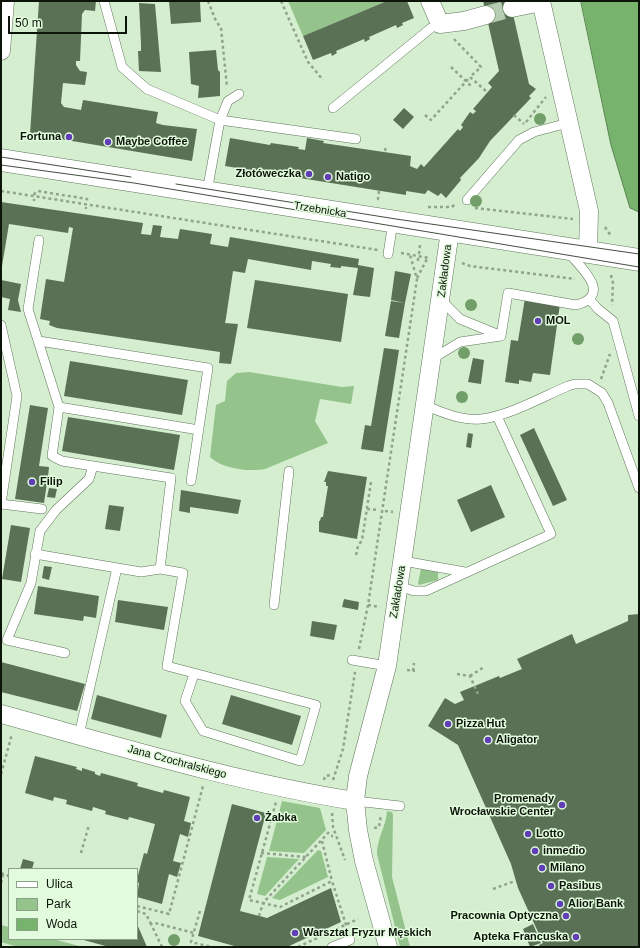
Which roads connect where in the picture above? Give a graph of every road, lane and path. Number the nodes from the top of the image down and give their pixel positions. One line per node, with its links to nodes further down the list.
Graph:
1 (4, 1): 10 (street)
2 (104, 1): 22 (lane)
3 (208, 1): 18 (path)
4 (281, 1): 13 (path)
5 (430, 1): 9 (street)
6 (541, 1): 7 (street); 23 (street)
7 (512, 8)
8 (486, 15): 9 (street)
9 (440, 24): 12 (path); 19 (lane)
10 (1, 51)
11 (451, 67): 14 (path)
12 (470, 77): 14 (path); 16 (path)
13 (323, 80)
14 (466, 82): 15 (path); 20 (path)
15 (471, 86)
16 (487, 92)
17 (239, 94): 18 (lane)
18 (228, 101): 22 (lane)
19 (333, 108)
20 (425, 115)
21 (514, 116): 24 (path)
22 (220, 120): 25 (lane); 31 (lane)
23 (568, 123): 34 (lane); 45 (street)
24 (524, 124)
25 (356, 139)
26 (386, 145): 27 (path)
27 (385, 151)
28 (1, 160): 31 (street, Trzebnicka)
29 (1, 191): 44 (path)
30 (379, 191): 33 (path)
31 (207, 192): 39 (street, Trzebnicka)
32 (34, 198): 35 (path)
33 (378, 199)
34 (470, 204): 38 (path)
35 (87, 207)
36 (452, 207): 37 (path)
37 (459, 207)
38 (579, 220)
39 (393, 222): 40 (street, Trzebnicka); 44 (lane)
40 (450, 231): 43 (street, Trzebnicka); 56 (street, Zakładowa)
41 (39, 240): 61 (lane)
42 (420, 242): 46 (path)
43 (565, 249): 45 (street, Trzebnicka); 55 (lane)
44 (386, 252): 47 (path)
45 (588, 252): 50 (street, Trzebnicka)
46 (419, 254)
47 (410, 255): 48 (path); 53 (path)
48 (428, 257): 49 (path); 53 (path)
49 (433, 258)
50 (639, 260)
51 (468, 265): 54 (path)
52 (611, 275): 57 (path)
53 (417, 279): 87 (path)
54 (578, 279)
55 (589, 299): 57 (lane); 59 (lane)
56 (441, 300): 59 (lane); 62 (street, Zakładowa)
57 (613, 321): 60 (lane)
58 (1, 325): 74 (lane)
59 (501, 336): 62 (lane)
60 (618, 340): 63 (path); 67 (lane)
61 (39, 341): 65 (lane); 68 (lane)
62 (432, 359): 64 (street, Zakładowa)
63 (598, 390): 66 (lane); 73 (lane)
64 (425, 405): 66 (lane); 81 (street, Zakładowa)
65 (59, 407): 68 (lane); 69 (lane)
66 (497, 416): 84 (lane)
67 (639, 416)
68 (199, 430): 71 (lane)
69 (93, 466): 79 (lane); 83 (lane)
70 (288, 471): 86 (lane)
71 (191, 481)
72 (371, 482): 75 (path)
73 (639, 488)
74 (42, 509)
75 (367, 509): 76 (path); 80 (path)
76 (379, 510)
77 (384, 511): 78 (path)
78 (394, 513)
79 (35, 554): 82 (lane); 89 (lane)
80 (356, 555)
81 (403, 560): 84 (lane); 85 (street, Zakładowa)
82 (117, 568): 83 (lane); 101 (lane)
83 (160, 569): 95 (lane)
84 (465, 572): 85 (lane)
85 (398, 586): 92 (street, Zakładowa)
86 (274, 605)
87 (368, 605): 88 (path); 90 (path)
88 (383, 607)
89 (65, 653)
90 (355, 661): 92 (lane); 103 (path)
91 (414, 663): 94 (path)
92 (387, 666): 106 (street, Zakładowa)
93 (484, 666): 97 (path)
94 (407, 670)
95 (194, 674): 95 (lane)
96 (457, 674): 97 (path)
97 (470, 676): 98 (path)
98 (478, 694)
99 (1, 714): 101 (street, Jana Czochralskiego)
100 (12, 733): 102 (path)
101 (78, 735): 106 (street, Jana Czochralskiego)
102 (1, 774)
103 (335, 774)
104 (204, 779): 122 (path)
105 (277, 798): 114 (path)
106 (355, 801): 107 (lane); 138 (street, Zakładowa)
107 (400, 806)
108 (382, 810): 110 (path)
109 (89, 825): 113 (path)
110 (379, 827)
111 (329, 832): 112 (path)
112 (322, 840): 115 (path); 117 (path)
113 (81, 853)
114 (261, 853): 115 (path); 121 (path)
115 (306, 857): 121 (path)
116 (2, 874): 119 (path)
117 (332, 881): 121 (path); 128 (path)
118 (515, 881): 120 (path)
119 (1, 883)
120 (494, 889)
121 (263, 903): 125 (path)
122 (138, 906)
123 (138, 911): 127 (path)
124 (200, 911): 129 (path)
125 (259, 916)
126 (358, 919): 128 (path)
127 (152, 924): 129 (path); 133 (path)
128 (346, 924): 130 (path); 132 (path)
129 (194, 933): 131 (path)
130 (350, 940): 137 (lane)
131 (191, 942): 134 (path); 135 (path)
132 (305, 945): 136 (path)
133 (162, 947)
134 (190, 947)
135 (211, 947)
136 (298, 947)
137 (332, 947)
138 (388, 947)

